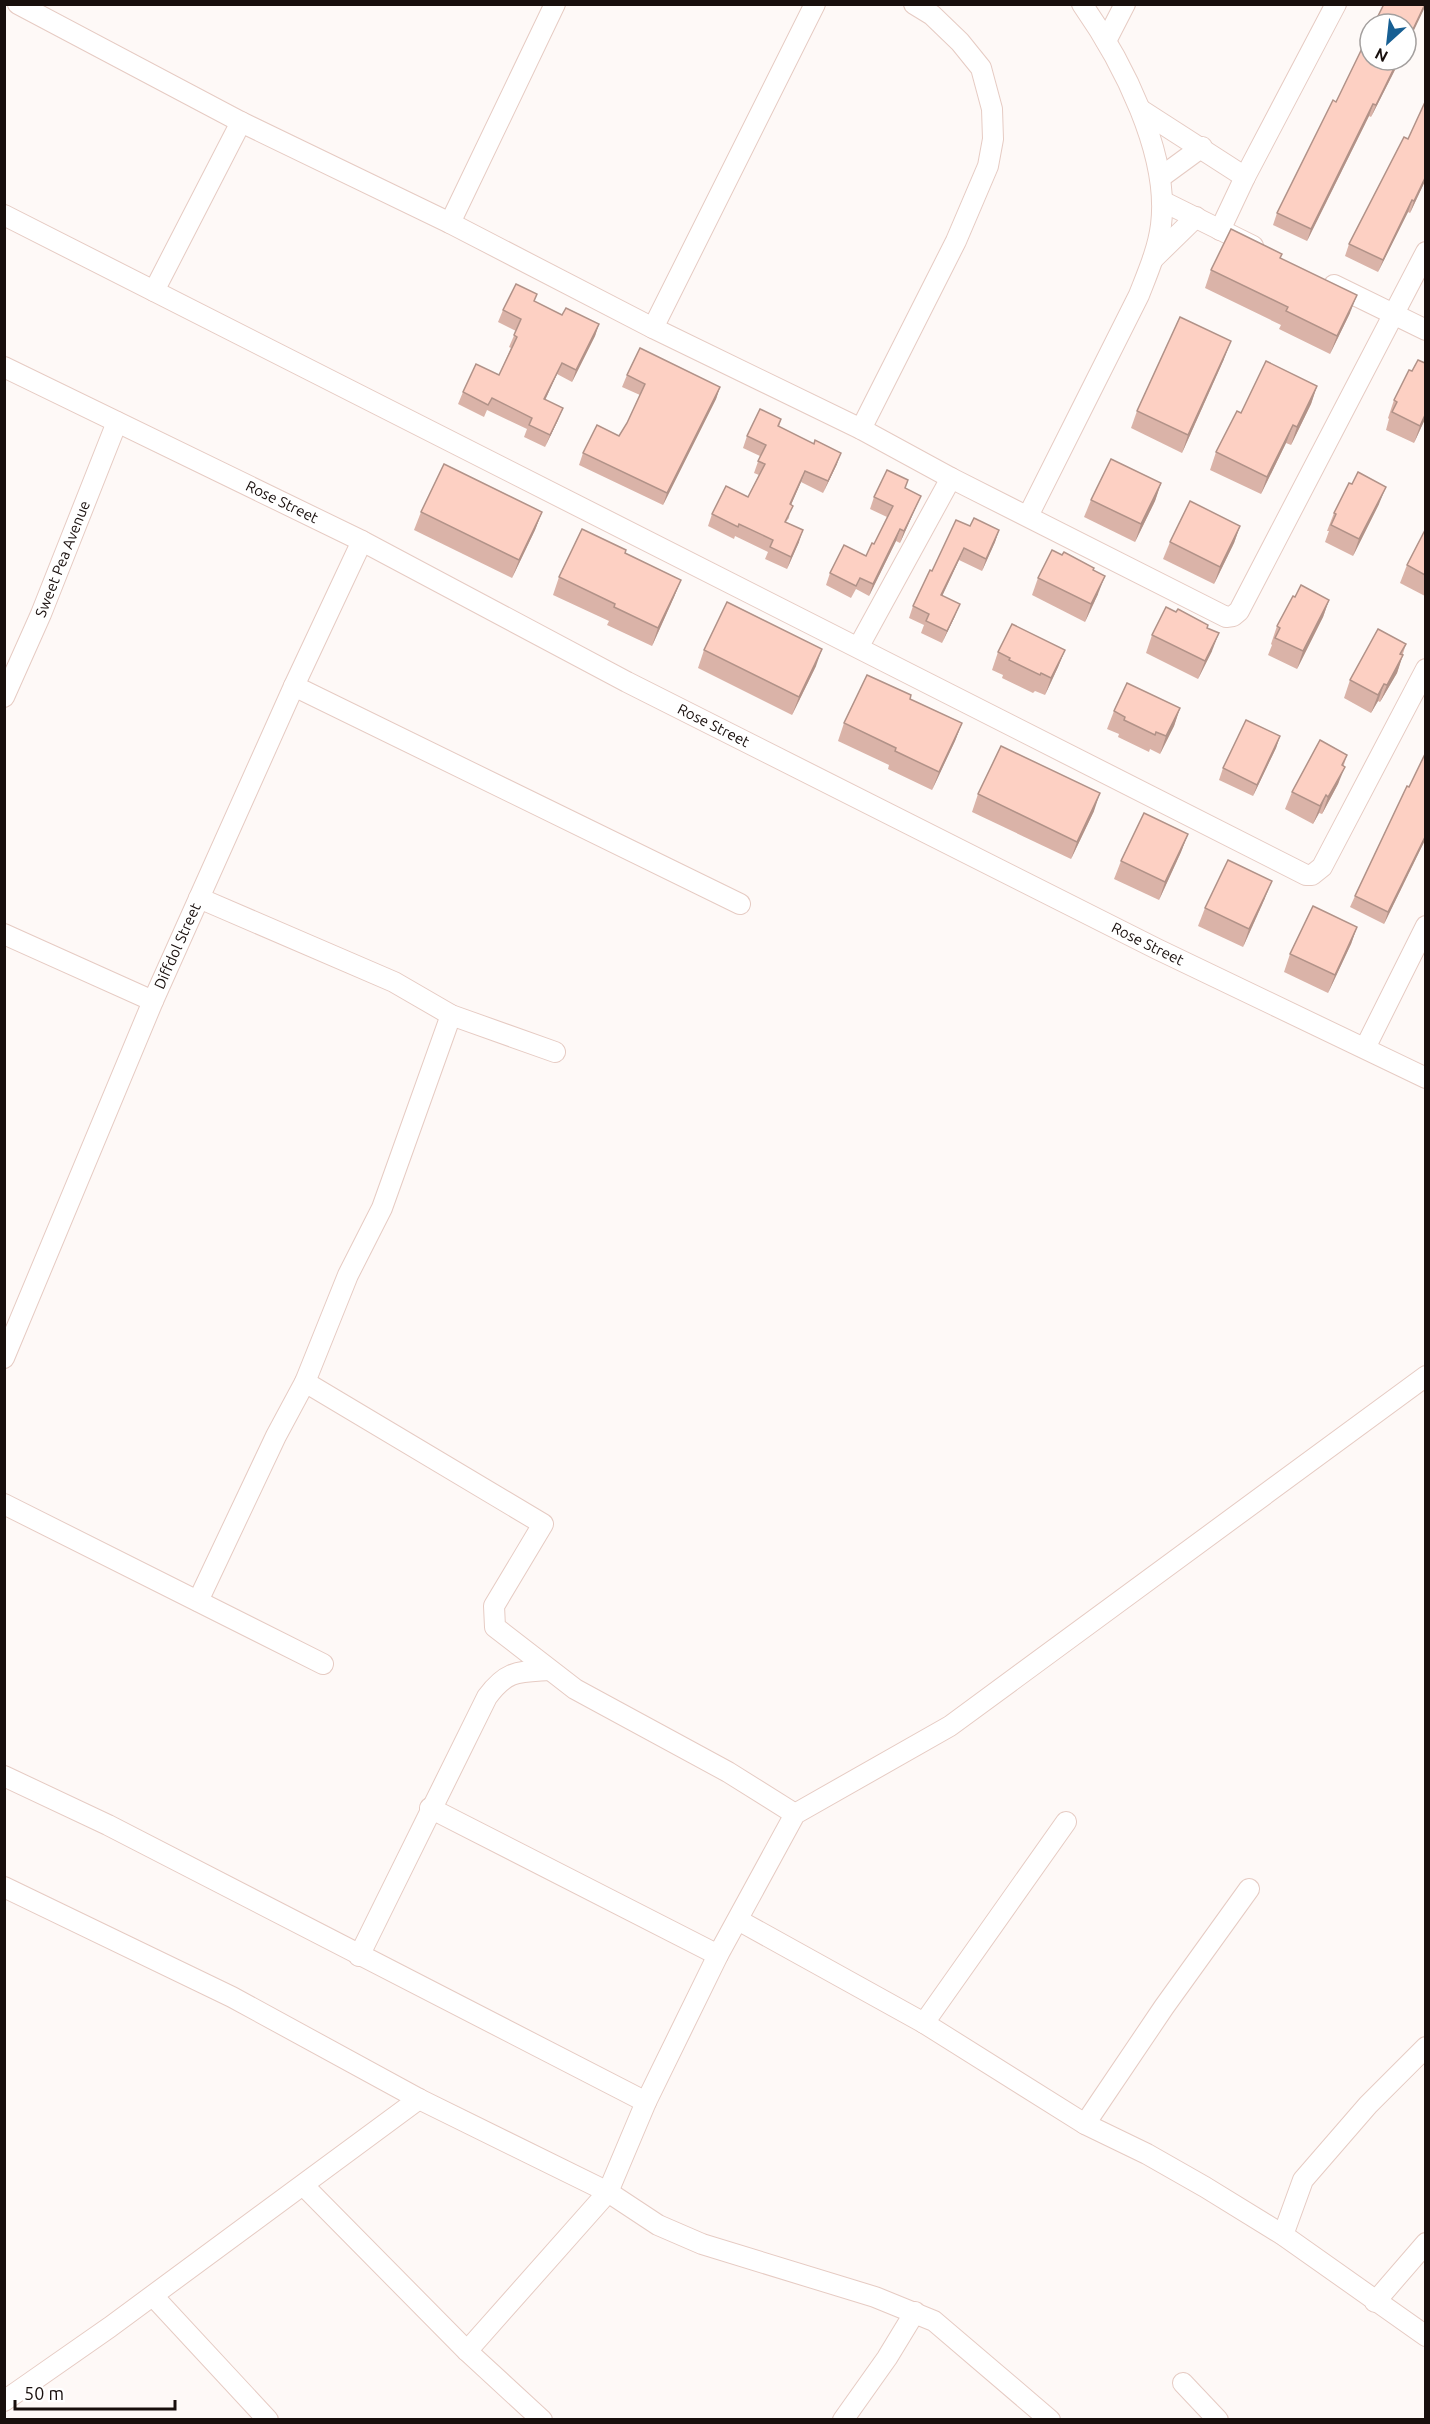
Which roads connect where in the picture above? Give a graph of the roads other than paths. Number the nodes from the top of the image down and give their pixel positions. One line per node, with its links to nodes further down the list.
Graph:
1 (18, 4): 10 (street)
2 (555, 4): 17 (street)
3 (815, 4): 25 (street)
4 (914, 4): 29 (street)
5 (1082, 4): 8 (street)
6 (1125, 4): 8 (street)
7 (1336, 4): 13 (street)
8 (1106, 41): 9 (street)
9 (1142, 110): 11 (street); 12 (street)
10 (241, 122): 17 (street); 23 (street)
11 (1202, 147): 12 (street); 13 (street)
12 (1161, 177): 14 (street)
13 (1245, 177): 18 (street)
14 (1162, 201): 16 (street); 21 (street)
15 (4, 215): 23 (street)
16 (1196, 218): 18 (street); 21 (street)
17 (450, 223): 25 (street)
18 (1220, 230): 20 (street)
19 (1425, 252): 24 (street)
20 (1271, 254)
21 (1153, 259): 31 (street)
22 (1322, 279): 24 (street)
23 (154, 291): 33 (street)
24 (1393, 314): 26 (street); 31 (street)
25 (653, 328): 29 (street)
26 (1425, 330)
27 (4, 367): 28 (street, Rose Street)
28 (117, 422): 32 (street, Rose Street); 36 (street, Sweet Pea Avenue)
29 (861, 429): 30 (street)
30 (951, 478): 31 (street); 33 (street)
31 (1028, 516)
32 (362, 541): 35 (street, Diffdol Street); 43 (street, Rose Street)
33 (859, 646): 34 (street)
34 (1425, 669)
35 (294, 686): 37 (street, Diffdol Street); 38 (street)
36 (4, 696)
37 (199, 897): 41 (street, Diffdol Street); 42 (street)
38 (740, 904)
39 (1425, 926): 43 (street)
40 (4, 934): 41 (street)
41 (153, 1001): 46 (street, Diffdol Street)
42 (452, 1015): 44 (street); 48 (street)
43 (1365, 1048): 45 (street, Rose Street)
44 (555, 1052)
45 (1425, 1077)
46 (4, 1358)
47 (1425, 1376): 55 (street)
48 (305, 1382): 50 (street); 52 (street)
49 (4, 1504): 50 (street)
50 (198, 1601): 51 (street)
51 (322, 1664)
52 (549, 1670): 54 (street); 55 (street)
53 (4, 1776): 61 (street)
54 (430, 1808): 60 (street); 61 (street)
55 (795, 1814): 59 (street)
56 (1066, 1822): 62 (street)
57 (4, 1887): 64 (street)
58 (1249, 1889): 66 (street)
59 (738, 1920): 60 (street); 62 (street)
60 (718, 1954): 65 (street)
61 (359, 1956): 65 (street)
62 (924, 2023): 66 (street)
63 (1425, 2048): 69 (street)
64 (419, 2099): 67 (street); 68 (street)
65 (646, 2102): 68 (street)
66 (1085, 2124): 69 (street)
67 (304, 2186): 71 (street); 75 (street)
68 (608, 2192): 73 (street); 75 (street)
69 (1283, 2235): 72 (street)
70 (1425, 2243): 72 (street)
71 (153, 2296): 77 (street); 78 (street)
72 (1375, 2302): 74 (street)
73 (915, 2312): 80 (street); 81 (street)
74 (1425, 2336)
75 (467, 2351): 79 (street)
76 (1183, 2383): 82 (street)
77 (4, 2400)
78 (268, 2420)
79 (543, 2420)
80 (843, 2420)
81 (1050, 2420)
82 (1218, 2420)

